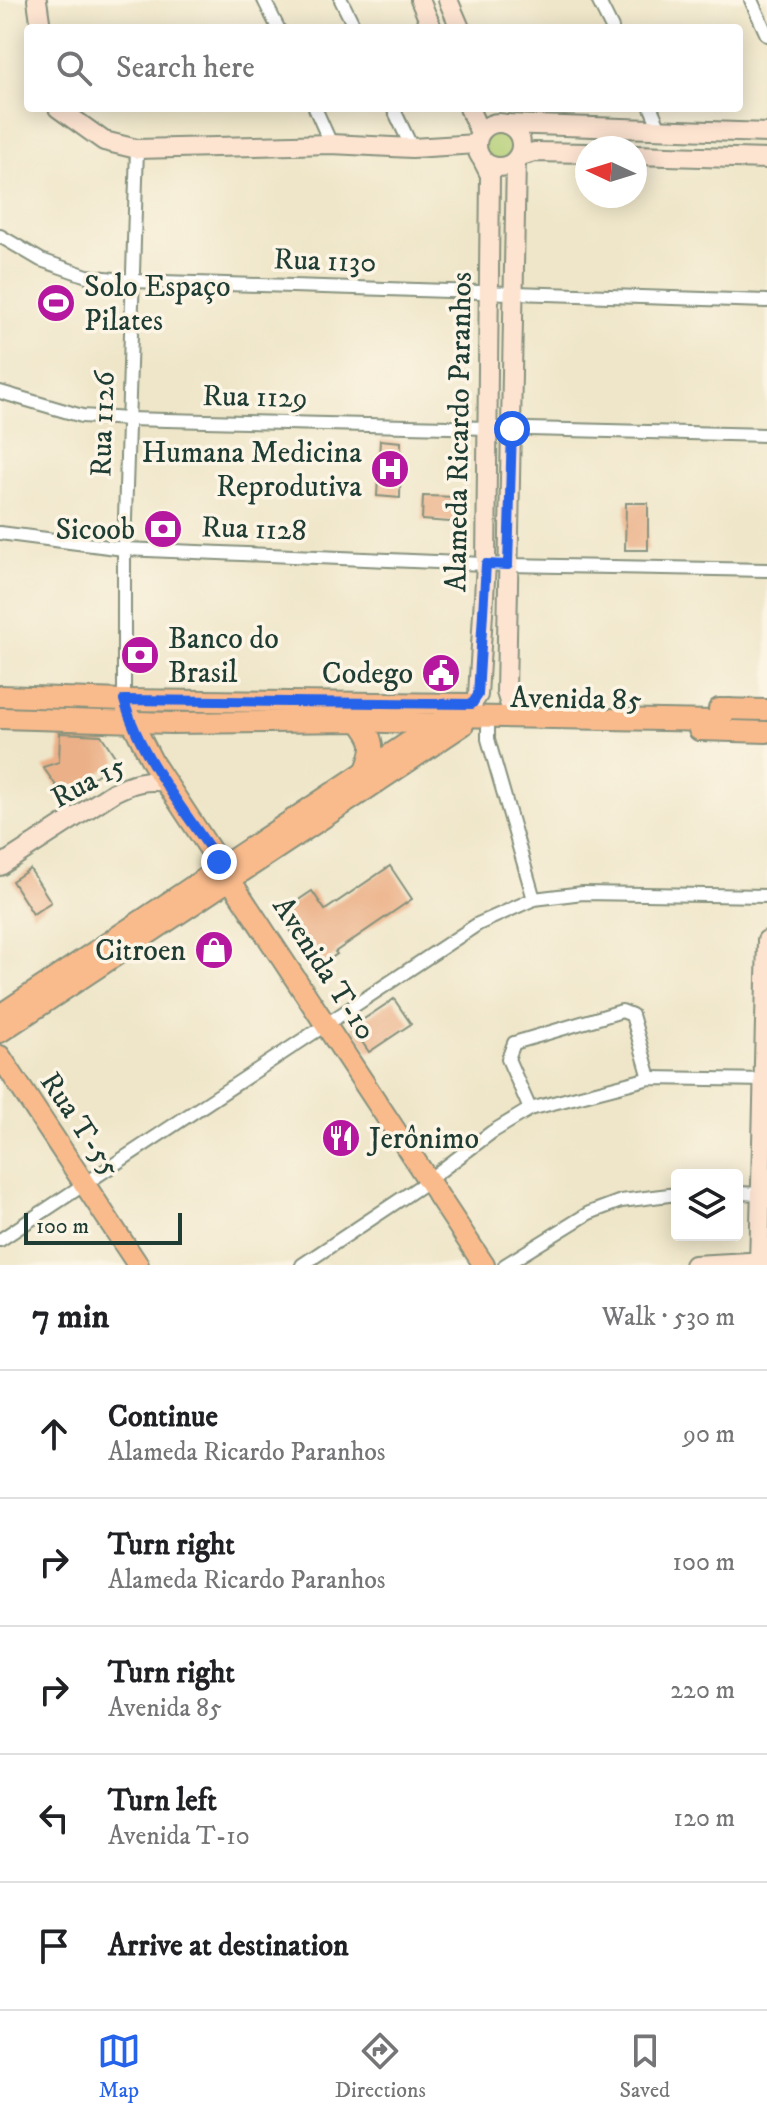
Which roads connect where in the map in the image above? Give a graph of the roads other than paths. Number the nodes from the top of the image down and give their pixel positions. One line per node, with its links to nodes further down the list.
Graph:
1 (37, 0): 8 (main road)
2 (264, 0): 9 (street)
3 (341, 0): 10 (street)
4 (420, 0): 11 (main road)
5 (448, 0): 12 (main road)
6 (598, 0): 13 (street)
7 (751, 0): 14 (street)
8 (40, 24)
9 (276, 24)
10 (353, 24)
11 (430, 24)
12 (458, 24)
13 (610, 24)
14 (767, 35)
15 (64, 112): 26 (main road)
16 (317, 112): 23 (street)
17 (395, 112): 25 (street)
18 (470, 112): 24 (main road, Alameda Ricardo Paranhos)
19 (653, 112): 21 (street)
20 (503, 118): 21 (main road); 24 (main road); 29 (main road)
21 (661, 131): 22 (main road)
22 (767, 133)
23 (331, 144): 25 (main road); 26 (main road)
24 (480, 146): 25 (main road); 29 (main road); 33 (main road, Alameda Ricardo Paranhos)
25 (412, 148)
26 (137, 149): 32 (street, Rua 1126)
27 (575, 153): 29 (main road)
28 (647, 155): 30 (main road)
29 (517, 158): 34 (main road, Alameda Ricardo Paranhos)
30 (767, 159)
31 (0, 236): 32 (street, Rua 1130)
32 (132, 281): 33 (street, Rua 1130); 37 (street, Rua 1126)
33 (489, 291): 34 (street, Rua 1130); 38 (main road, Alameda Ricardo Paranhos)
34 (513, 292): 35 (street, Rua 1130); 39 (main road, Alameda Ricardo Paranhos)
35 (767, 301)
36 (0, 392): 37 (street, Rua 1129)
37 (128, 419): 38 (street, Rua 1129); 42 (street, Rua 1126)
38 (488, 428): 39 (street, Rua 1129); 43 (main road, Alameda Ricardo Paranhos)
39 (512, 429): 40 (street, Rua 1129); 44 (main road, Alameda Ricardo Paranhos)
40 (767, 435)
41 (0, 533): 42 (street, Rua 1128)
42 (124, 549): 43 (street, Rua 1128); 49 (street, Rua 1126)
43 (486, 564): 44 (street, Rua 1128); 50 (main road, Alameda Ricardo Paranhos)
44 (508, 565): 45 (street, Rua 1128); 51 (main road, Alameda Ricardo Paranhos)
45 (767, 570)
46 (0, 683): 48 (main road)
47 (0, 696): 48 (main road, Avenida 85)
48 (36, 697): 49 (main road, Avenida 85)
49 (124, 700): 50 (main road, Avenida 85); 56 (main road, Avenida T-10)
50 (472, 704): 51 (main road, Avenida 85)
51 (510, 705): 52 (main road, Avenida 85)
52 (729, 709): 53 (main road, Avenida 85); 58 (main road)
53 (767, 710)
54 (0, 718): 56 (main road, Avenida 85)
55 (359, 721): 57 (main road, Avenida 85); 58 (main road, Avenida 85); 63 (main road)
56 (130, 722): 57 (main road, Avenida 85); 62 (main road, Avenida T-10)
57 (171, 723): 62 (main road)
58 (435, 723): 59 (main road, Avenida 85); 63 (main road)
59 (463, 725): 60 (main road, Avenida 85); 66 (main road)
60 (488, 725): 61 (main road, Avenida 85); 68 (street)
61 (767, 732)
62 (153, 763): 64 (main road, Avenida T-10)
63 (366, 770): 66 (main road)
64 (166, 782): 65 (main road, Rua 15); 66 (main road, Avenida T-10)
65 (0, 866)
66 (227, 874): 70 (main road); 71 (main road, Avenida T-10); 72 (main road)
67 (767, 896): 68 (street)
68 (534, 899): 71 (street)
69 (767, 940): 75 (main road)
70 (0, 1015)
71 (323, 1026): 77 (main road, Avenida T-10); 78 (street)
72 (0, 1032)
73 (0, 1056): 78 (main road, Rua T-55)
74 (650, 1078): 75 (street); 76 (street); 76 (street)
75 (765, 1080): 80 (main road)
76 (530, 1109): 77 (street)
77 (424, 1183): 85 (street); 86 (main road, Avenida T-10)
78 (87, 1184): 82 (street); 84 (main road, Rua T-55)
79 (743, 1193): 80 (street)
80 (761, 1194): 83 (main road)
81 (671, 1195): 87 (street)
82 (0, 1240)
83 (762, 1262): 88 (main road)
84 (138, 1265)
85 (302, 1265)
86 (484, 1265)
87 (505, 1265)
88 (694, 1265)

